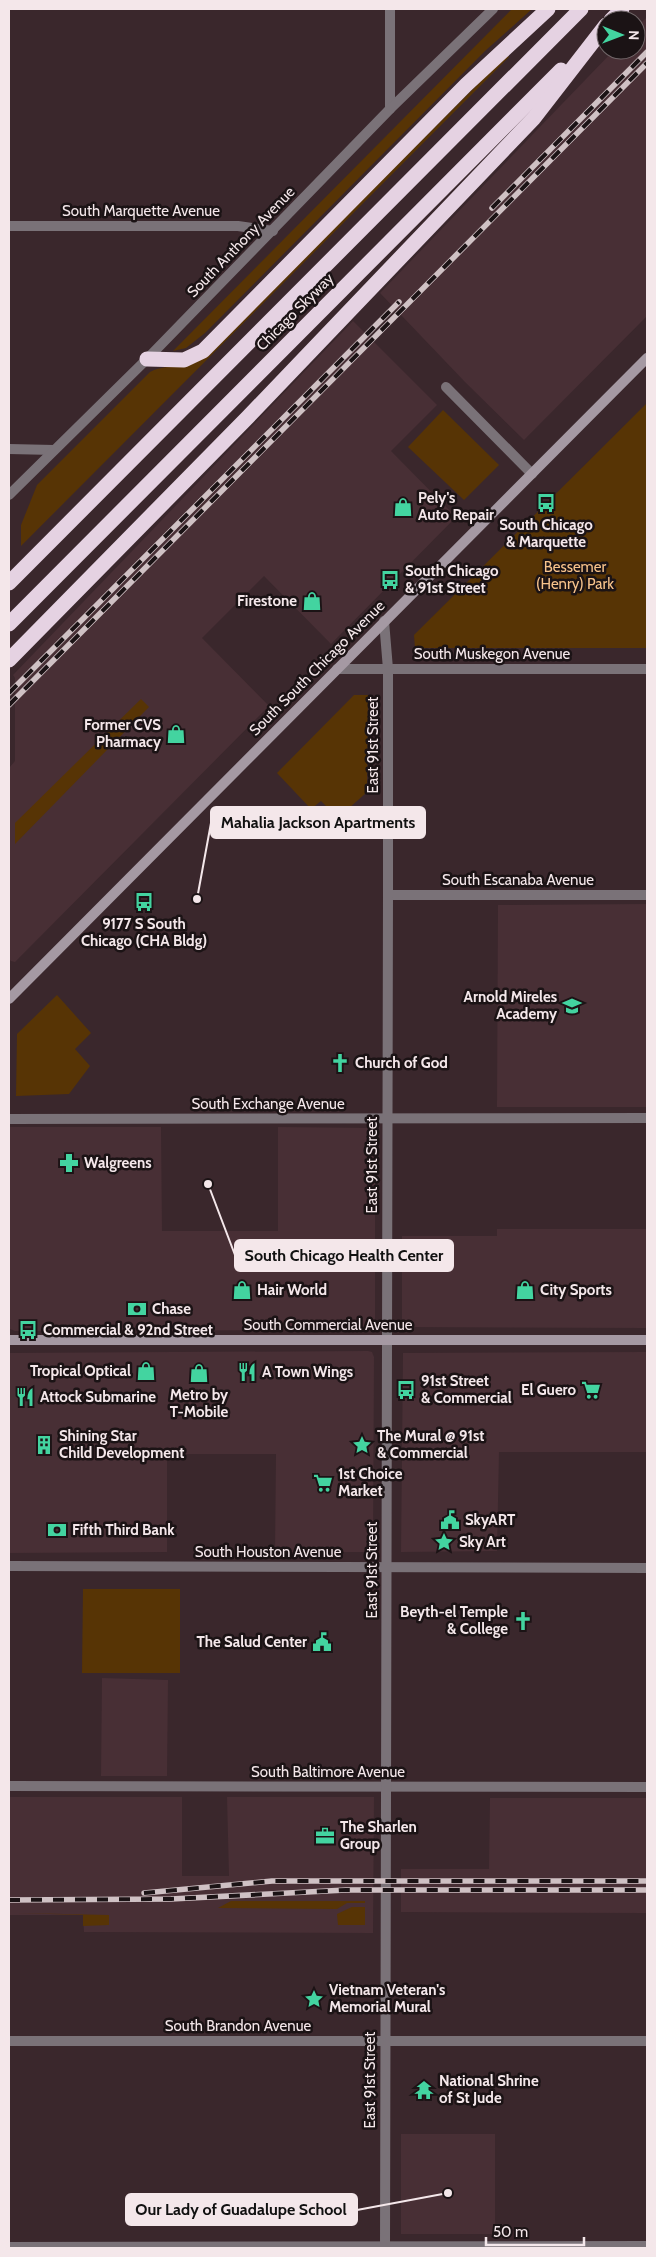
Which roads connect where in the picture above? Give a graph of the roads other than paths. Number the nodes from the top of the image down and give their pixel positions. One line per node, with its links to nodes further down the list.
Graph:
1 (390, 9): 7 (street)
2 (493, 9): 7 (street, South Anthony Avenue)
3 (548, 9): 11 (highway)
4 (581, 9): 17 (highway, Chicago Skyway)
5 (596, 35): 19 (highway, Chicago Skyway)
6 (596, 38): 20 (highway)
7 (390, 110): 9 (street, South Anthony Avenue)
8 (9, 226): 9 (street, South Marquette Avenue)
9 (273, 231): 11 (street, South Anthony Avenue)
10 (647, 358): 15 (main road, South South Chicago Avenue)
11 (147, 359): 14 (street, South Anthony Avenue)
12 (446, 387): 15 (street)
13 (9, 449): 14 (street)
14 (54, 450): 16 (street, South Anthony Avenue)
15 (532, 474): 18 (main road, South South Chicago Avenue)
16 (9, 495)
17 (9, 584)
18 (384, 621): 21 (main road, South South Chicago Avenue); 22 (street, East 91st Street)
19 (9, 624)
20 (9, 660)
21 (337, 669): 22 (street, South Muskegon Avenue); 26 (main road, South South Chicago Avenue)
22 (388, 669): 23 (street, South Muskegon Avenue); 24 (street, East 91st Street)
23 (647, 669)
24 (388, 895): 25 (street, South Escanaba Avenue); 27 (street, East 91st Street)
25 (647, 895)
26 (9, 999)
27 (387, 1118): 28 (street, South Exchange Avenue); 29 (street, South Exchange Avenue); 31 (street, East 91st Street)
28 (647, 1118)
29 (9, 1119)
30 (9, 1340): 31 (main road, South Commercial Avenue)
31 (388, 1340): 32 (main road, South Commercial Avenue); 34 (street, East 91st Street)
32 (647, 1340)
33 (9, 1566): 34 (street, South Houston Avenue)
34 (386, 1568): 35 (street, South Houston Avenue); 37 (street, East 91st Street)
35 (647, 1568)
36 (9, 1786): 37 (street, South Baltimore Avenue)
37 (386, 1787): 38 (street, South Baltimore Avenue); 41 (street, East 91st Street)
38 (647, 1787)
39 (647, 2040): 41 (street, South Brandon Avenue)
40 (9, 2041): 41 (street, South Brandon Avenue)
41 (385, 2041): 44 (street, East 91st Street)
42 (647, 2246): 44 (street)
43 (9, 2247): 44 (street)
44 (385, 2248)

